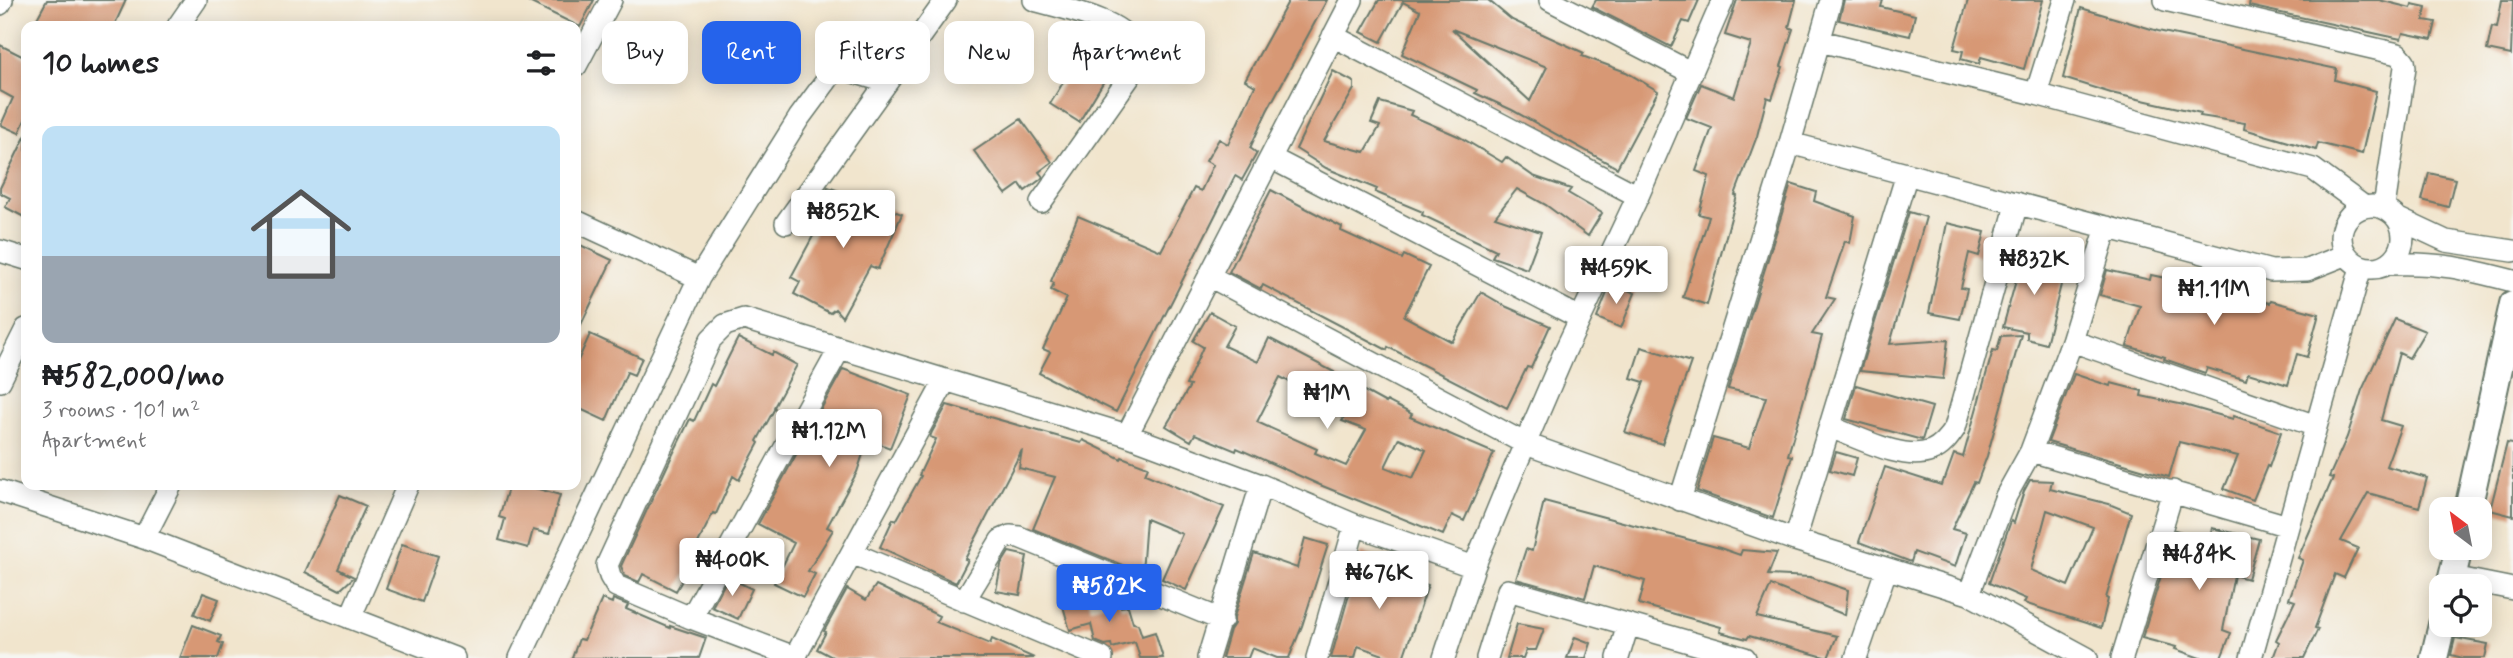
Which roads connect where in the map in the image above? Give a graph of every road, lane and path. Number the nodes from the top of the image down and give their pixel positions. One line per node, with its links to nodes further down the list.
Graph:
1 (196, 0): 11 (street)
2 (611, 0): 15 (street)
3 (946, 0): 12 (street)
4 (1034, 0): 24 (street)
5 (1352, 0): 13 (street)
6 (1550, 0): 16 (street)
7 (1723, 0): 16 (street)
8 (1831, 0): 14 (street)
9 (2065, 0): 19 (street)
10 (2165, 0): 26 (street)
11 (182, 21)
12 (930, 22)
13 (1333, 36): 21 (street); 23 (street)
14 (1820, 41): 19 (street); 20 (street)
15 (581, 57)
16 (1692, 73): 23 (street)
17 (824, 84): 36 (street)
18 (885, 84): 28 (street)
19 (2036, 94): 26 (street)
20 (1790, 143): 22 (street); 57 (street)
21 (1271, 158): 35 (street); 39 (street)
22 (1908, 174): 25 (street); 47 (street)
23 (1638, 196): 39 (street)
24 (1041, 202)
25 (2017, 203): 29 (street); 47 (street)
26 (2382, 211): 31 (street); 33 (street); 34 (street)
27 (581, 223): 36 (street)
28 (786, 223)
29 (2107, 227): 33 (street); 42 (street)
30 (0, 251): 32 (street)
31 (2513, 251)
32 (21, 257)
33 (2353, 261): 34 (street); 46 (street)
34 (2390, 264): 37 (street)
35 (1209, 275): 48 (street); 49 (street)
36 (699, 278): 75 (street)
37 (2513, 281)
38 (2513, 304): 41 (street)
39 (1580, 318): 49 (street)
40 (21, 339): 44 (street)
41 (2509, 339): 56 (street)
42 (2072, 341): 46 (street); 50 (street)
43 (840, 348): 45 (street); 70 (street); 70 (street)
44 (0, 381)
45 (945, 381): 48 (street); 62 (street)
46 (2316, 426): 59 (street)
47 (1830, 427): 61 (street)
48 (1128, 435): 51 (street)
49 (1526, 444): 57 (street); 63 (street)
50 (2031, 452): 55 (street); 67 (street)
51 (1261, 485): 58 (street); 71 (street)
52 (168, 490): 60 (street)
53 (406, 490): 69 (street)
54 (0, 491): 60 (street)
55 (2173, 491): 59 (street); 86 (street)
56 (2471, 497)
57 (1680, 500): 61 (street)
58 (1355, 525): 63 (street); 79 (street)
59 (2288, 526): 87 (street)
60 (144, 538): 69 (street)
61 (1796, 540): 64 (street)
62 (852, 553): 68 (street); 76 (street)
63 (1474, 567): 80 (street)
64 (1886, 570): 67 (street); 84 (street)
65 (2492, 587): 66 (street)
66 (2513, 589)
67 (1969, 594): 85 (street)
68 (964, 601): 71 (street); 77 (street)
69 (350, 618): 74 (street)
70 (691, 618): 76 (street)
71 (1222, 620): 78 (street)
72 (1628, 625): 81 (street); 82 (street); 83 (street)
73 (2439, 637): 88 (street)
74 (454, 658)
75 (520, 658)
76 (796, 658)
77 (1102, 658)
78 (1208, 658)
79 (1317, 658)
80 (1444, 658)
81 (1487, 658)
82 (1618, 658)
83 (1743, 658)
84 (1856, 658)
85 (2087, 658)
86 (2122, 658)
87 (2251, 658)
88 (2434, 658)

